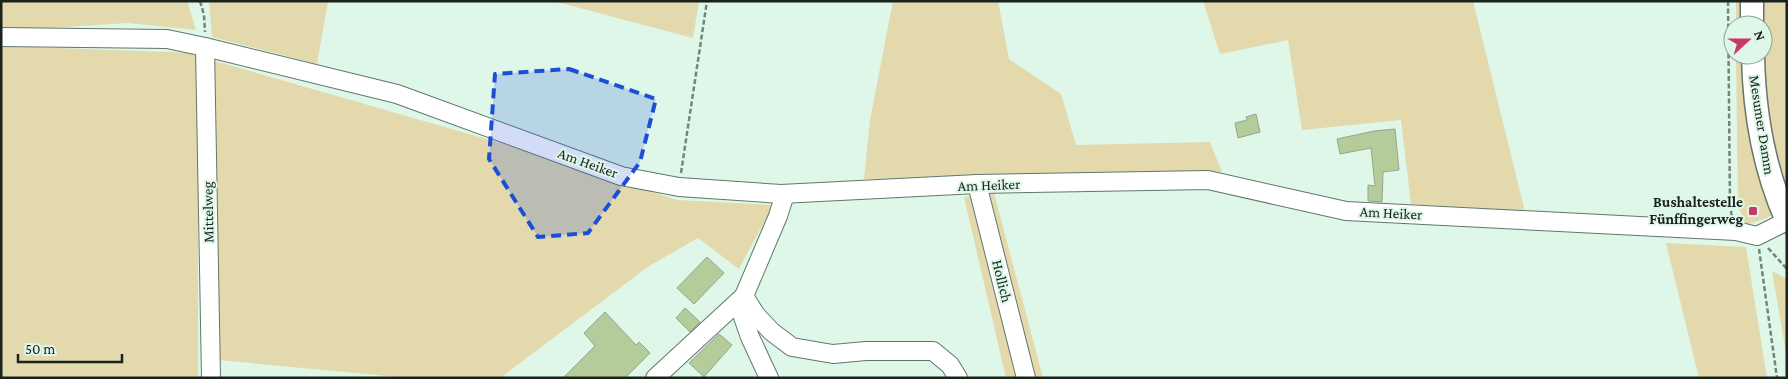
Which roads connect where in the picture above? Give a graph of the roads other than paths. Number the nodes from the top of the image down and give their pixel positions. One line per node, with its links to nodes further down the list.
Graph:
1 (1752, 1): 2 (main road)
2 (1752, 15)
3 (1, 38): 4 (street, Am Heiker)
4 (205, 47): 7 (street, Am Heiker); 10 (street, Mittelweg)
5 (1754, 65): 8 (main road, Mesumer Damm)
6 (977, 184): 7 (street, Am Heiker); 8 (street, Am Heiker); 14 (street, Hollich)
7 (785, 194): 9 (street)
8 (1787, 221)
9 (744, 296): 11 (street); 12 (street); 13 (street)
10 (210, 378)
11 (655, 378)
12 (769, 378)
13 (958, 378)
14 (1026, 378)

